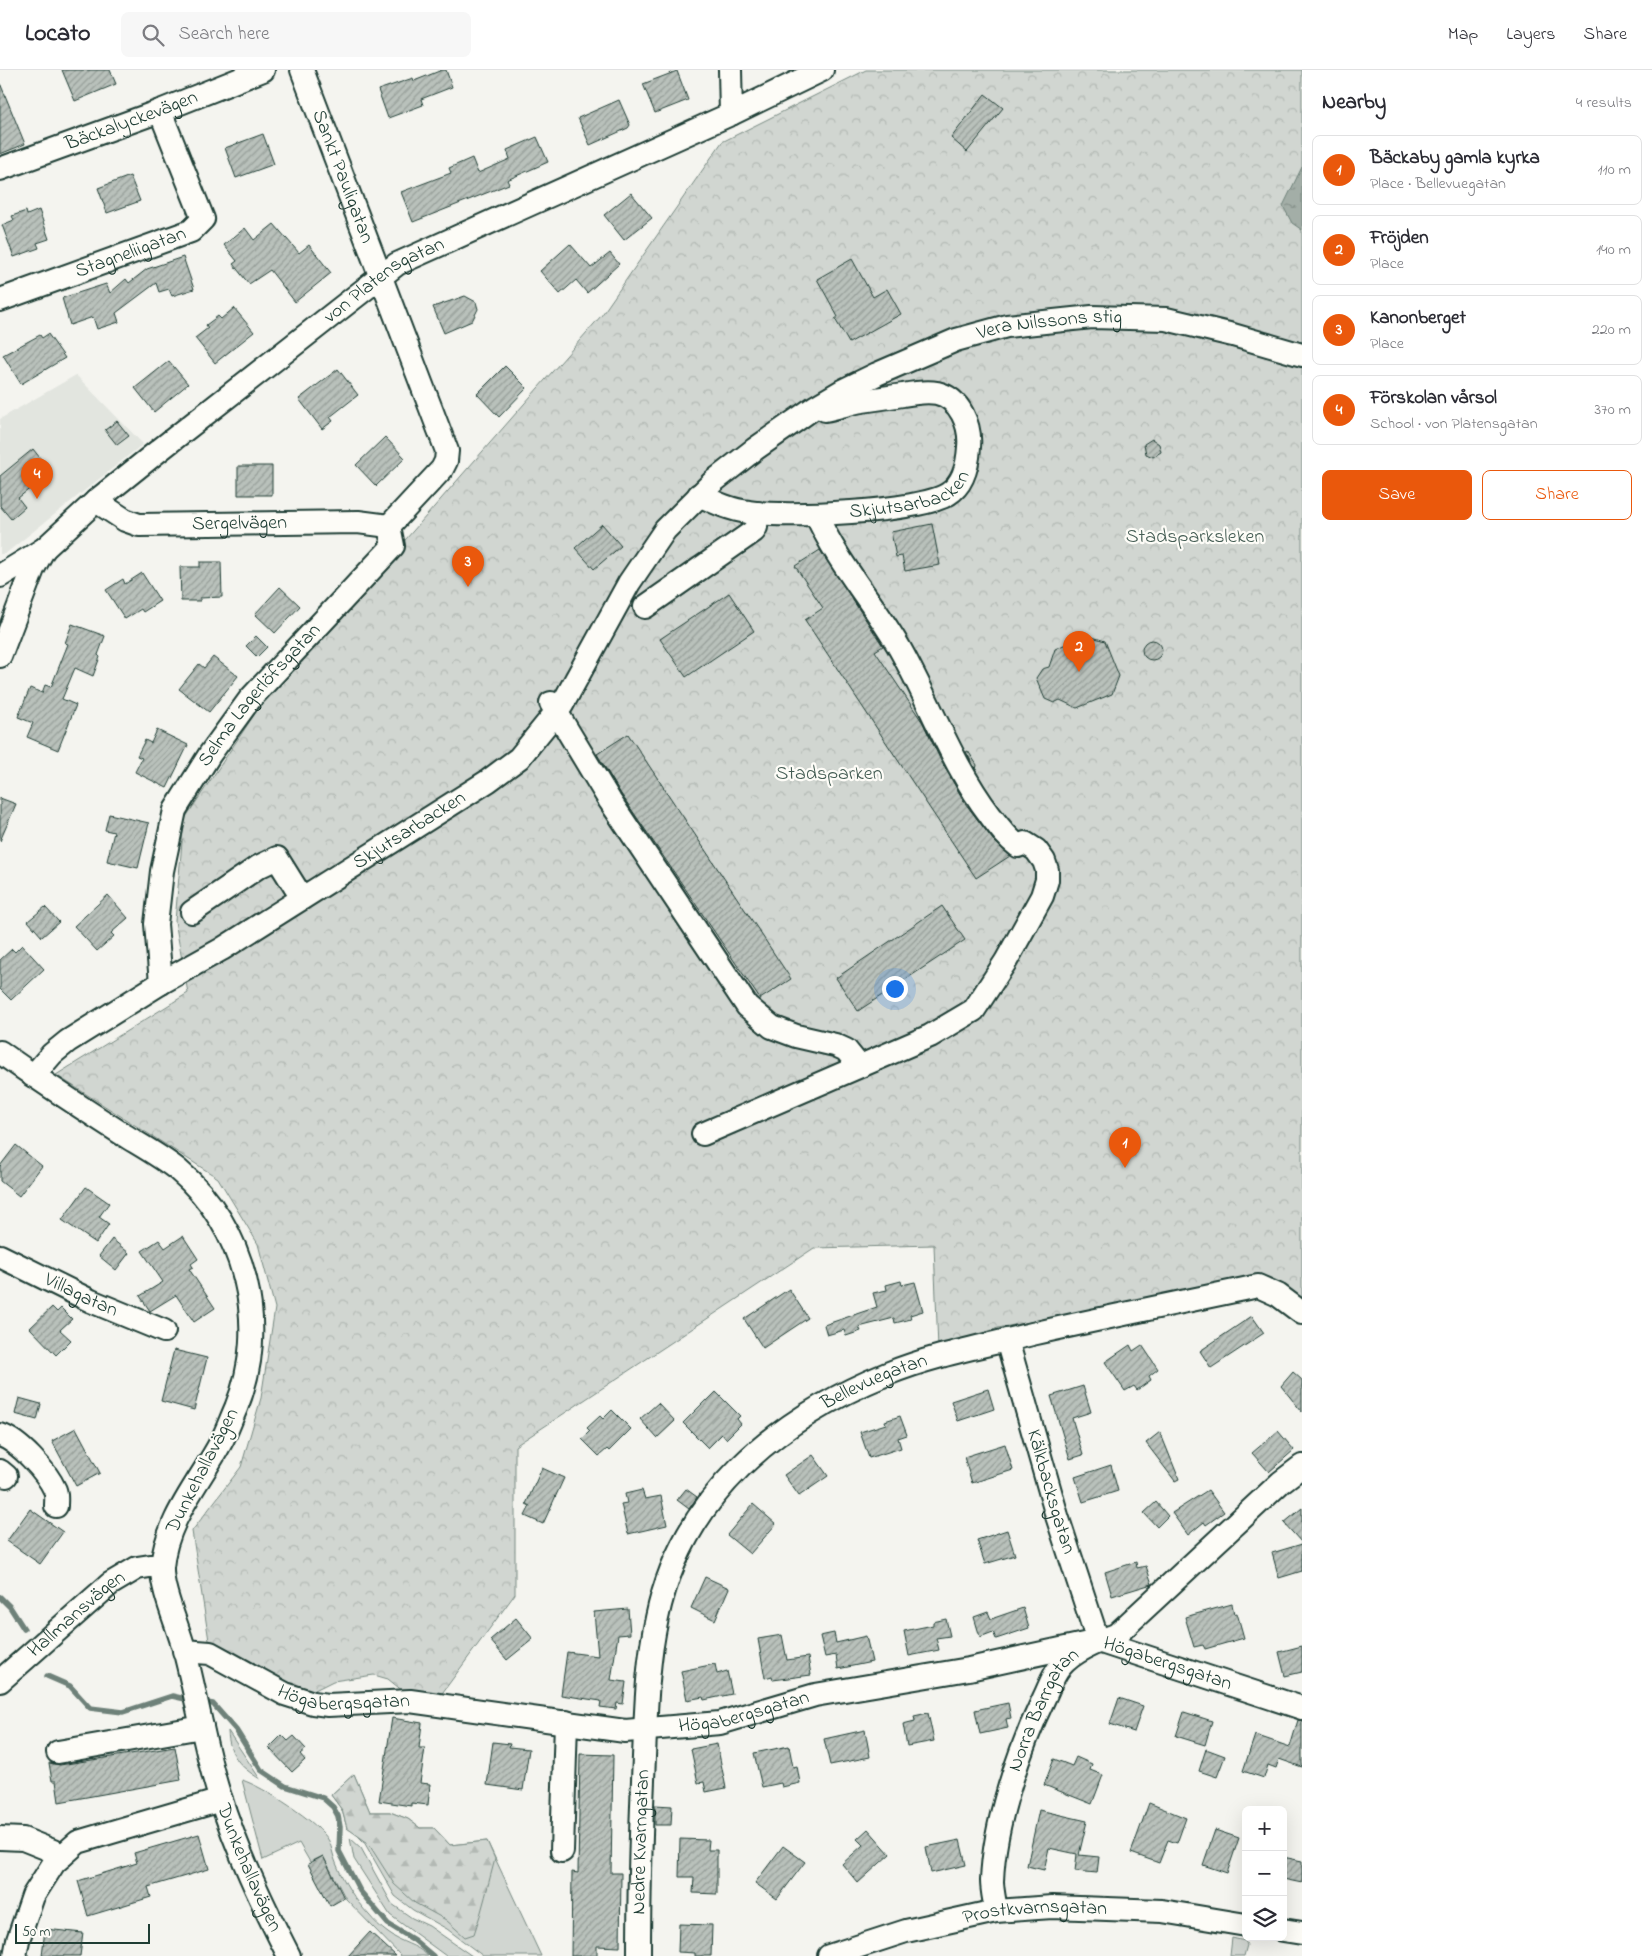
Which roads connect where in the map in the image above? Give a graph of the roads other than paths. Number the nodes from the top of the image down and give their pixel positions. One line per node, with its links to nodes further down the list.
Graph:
1 (263, 70): 5 (street, Bäckalyckevägen)
2 (302, 70): 8 (street, Sankt Pauligatan)
3 (730, 70): 6 (street)
4 (822, 70): 6 (street, von Platensgatan)
5 (160, 111): 7 (street, Bäckalyckevägen); 9 (street, Stagneliigatan)
6 (731, 114): 8 (street, von Platensgatan)
7 (0, 170)
8 (381, 277): 13 (street, von Platensgatan); 16 (street, Sankt Pauligatan)
9 (0, 300)
10 (1302, 355): 11 (street, Vera Nilssons stig)
11 (809, 411): 12 (street, Skjutsarbacken); 15 (street, Skjutsarbacken)
12 (699, 495): 14 (street, Skjutsarbacken); 21 (street, Skjutsarbacken)
13 (96, 502): 16 (street, Sergelvägen); 17 (street, von Platensgatan)
14 (757, 513): 15 (street, Skjutsarbacken); 19 (street)
15 (816, 514): 26 (street)
16 (390, 526): 24 (street, Selma Lagerlöfsgatan)
17 (44, 549): 18 (street, von Platensgatan); 20 (street)
18 (0, 576)
19 (645, 607)
20 (0, 656)
21 (554, 707): 22 (street, Skjutsarbacken); 26 (street)
22 (302, 898): 23 (street); 24 (street, Skjutsarbacken)
23 (192, 912)
24 (161, 983): 27 (street, Skjutsarbacken)
25 (0, 1052): 27 (street, Dunkehallavägen)
26 (859, 1066): 28 (street)
27 (33, 1076): 36 (street, Dunkehallavägen)
28 (703, 1134)
29 (0, 1256): 31 (street, Villagatan)
30 (1302, 1313): 32 (street, Bellevuegatan)
31 (164, 1331)
32 (1007, 1340): 37 (street, Kälkbacksgatan); 43 (street, Bellevuegatan)
33 (0, 1435): 35 (street)
34 (1302, 1466): 37 (street, Norra Barrgatan)
35 (56, 1506)
36 (162, 1566): 38 (street, Dunkehallavägen); 39 (street, Hallmansvägen)
37 (1098, 1641): 40 (street, Högabergsgatan); 43 (street, Högabergsgatan); 49 (street, Norra Barrgatan)
38 (184, 1651): 41 (street, Högabergsgatan); 42 (street, Dunkehallavägen)
39 (0, 1681)
40 (1302, 1708)
41 (566, 1722): 43 (street, Högabergsgatan); 47 (street)
42 (202, 1727): 44 (street); 45 (street, Dunkehallavägen)
43 (645, 1730): 55 (street, Nedre Kvarngatan)
44 (58, 1752)
45 (221, 1800): 48 (street); 54 (street, Dunkehallavägen)
46 (0, 1838): 48 (street)
47 (562, 1851)
48 (63, 1855): 53 (street)
49 (996, 1912): 50 (street, Prostkvarnsgatan); 56 (street, Prostkvarnsgatan)
50 (1242, 1924)
51 (1287, 1931): 52 (street)
52 (1302, 1933)
53 (16, 1956)
54 (288, 1956)
55 (639, 1956)
56 (829, 1956)

